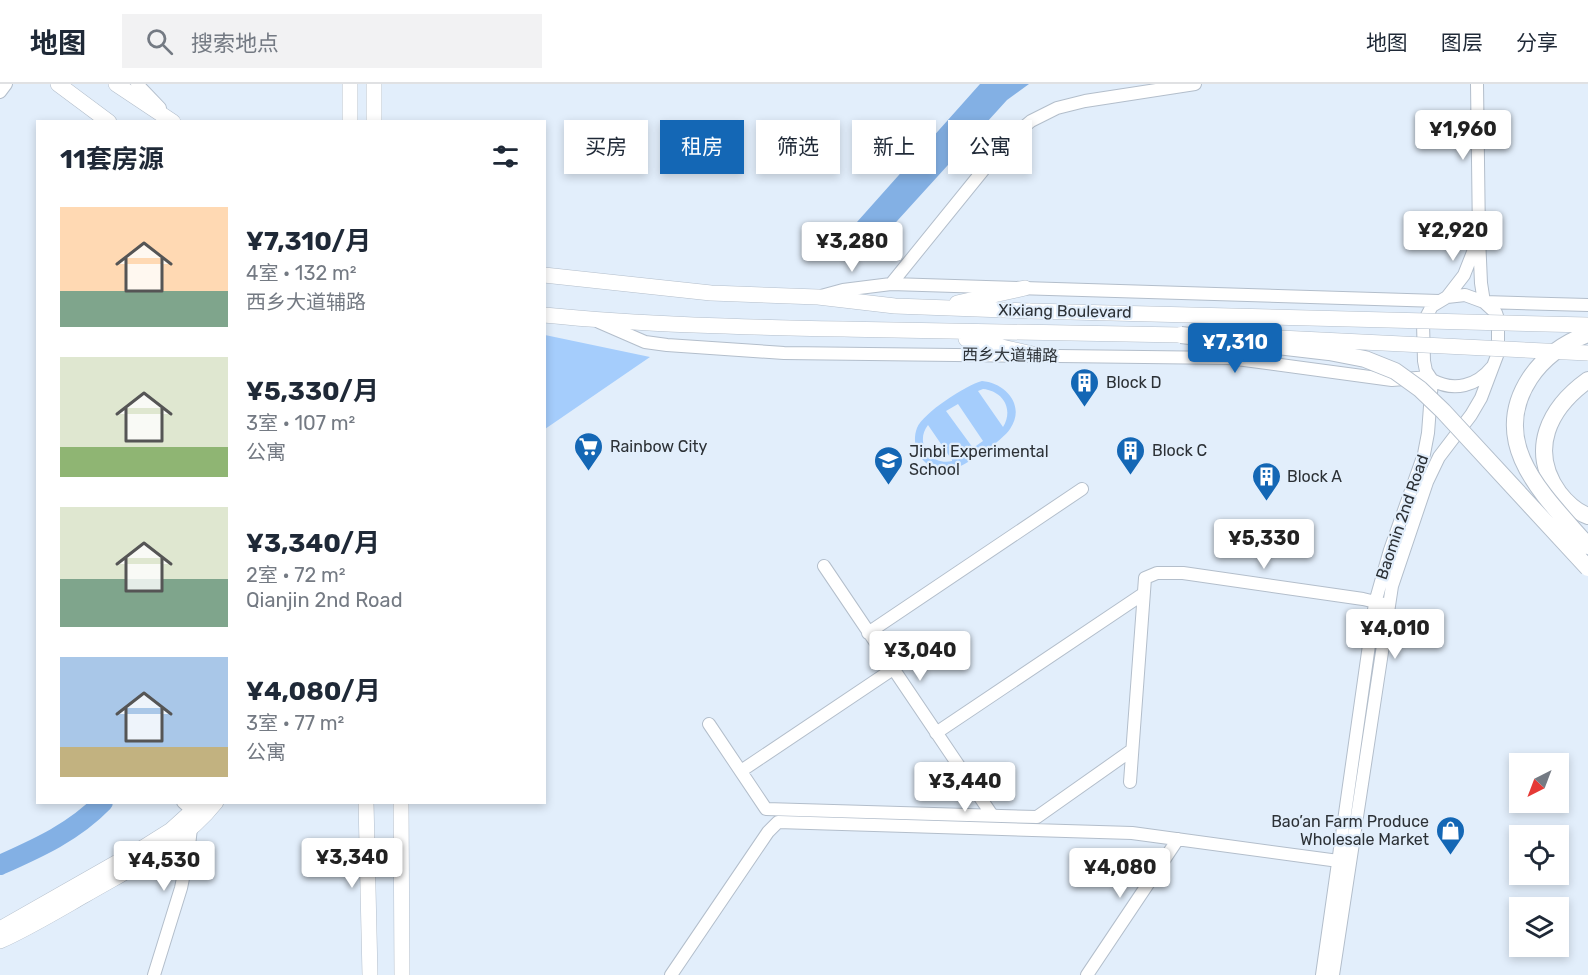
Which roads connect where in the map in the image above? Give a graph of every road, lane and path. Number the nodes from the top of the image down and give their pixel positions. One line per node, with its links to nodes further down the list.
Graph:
1 (6, 84): 9 (street)
2 (58, 84): 10 (main road)
3 (116, 84): 11 (main road)
4 (137, 84): 12 (street)
5 (350, 84): 13 (main road)
6 (374, 84): 14 (main road)
7 (1195, 84): 17 (street)
8 (1477, 84): 15 (street)
9 (0, 92)
10 (106, 120)
11 (171, 120)
12 (172, 120)
13 (350, 120)
14 (374, 120)
15 (1479, 237): 20 (street); 21 (street)
16 (546, 275): 19 (main road, Xixiang Boulevard)
17 (891, 284): 18 (street); 19 (street)
18 (1025, 288): 20 (street); 23 (main road)
19 (818, 297): 23 (main road, Xixiang Boulevard)
20 (1443, 299): 21 (street); 33 (street)
21 (1484, 302): 22 (street); 32 (street)
22 (1588, 305)
23 (934, 308): 26 (main road, Xixiang Boulevard, bridge)
24 (546, 315): 25 (main road, Xixiang Boulevard)
25 (595, 320): 27 (main road, Xixiang Boulevard); 31 (street, 西乡大道辅路)
26 (1588, 325)
27 (931, 331): 28 (main road, Xixiang Boulevard); 31 (main road)
28 (1181, 334): 30 (main road, Xixiang Boulevard, bridge); 41 (highway, bridge)
29 (1588, 334): 39 (highway, bridge)
30 (1588, 353)
31 (1038, 355): 34 (street, 西乡大道辅路)
32 (1496, 362): 33 (street, 西乡大道辅路); 43 (street, Baomin 2nd Road)
33 (1431, 379): 34 (street, 西乡大道辅路); 36 (street, Baomin 2nd Road)
34 (1392, 380): 36 (street)
35 (1588, 380): 38 (highway)
36 (1430, 415): 43 (street, Baomin 2nd Road)
37 (1082, 489): 44 (street)
38 (1588, 516)
39 (1588, 546)
40 (824, 566): 44 (street)
41 (1588, 568)
42 (1143, 594): 43 (street); 47 (street); 48 (street)
43 (1382, 604): 58 (street, Baomin 2nd Road)
44 (868, 633): 45 (street)
45 (893, 669): 47 (street); 49 (street)
46 (709, 724): 49 (street)
47 (936, 733): 55 (street)
48 (1132, 750): 50 (street); 55 (street)
49 (741, 771): 55 (street)
50 (1130, 782)
51 (214, 804): 56 (main road)
52 (366, 804): 62 (main road)
53 (401, 804): 63 (main road)
54 (192, 805): 56 (street); 59 (main road)
55 (992, 815)
56 (191, 828): 60 (main road); 61 (street)
57 (1178, 839): 58 (street); 64 (street); 65 (street)
58 (1344, 862): 66 (street, Baomin 2nd Road); 67 (street, Baomin 2nd Road)
59 (0, 929)
60 (0, 941)
61 (154, 975)
62 (370, 975)
63 (402, 975)
64 (671, 975)
65 (1086, 975)
66 (1322, 975)
67 (1333, 975)

